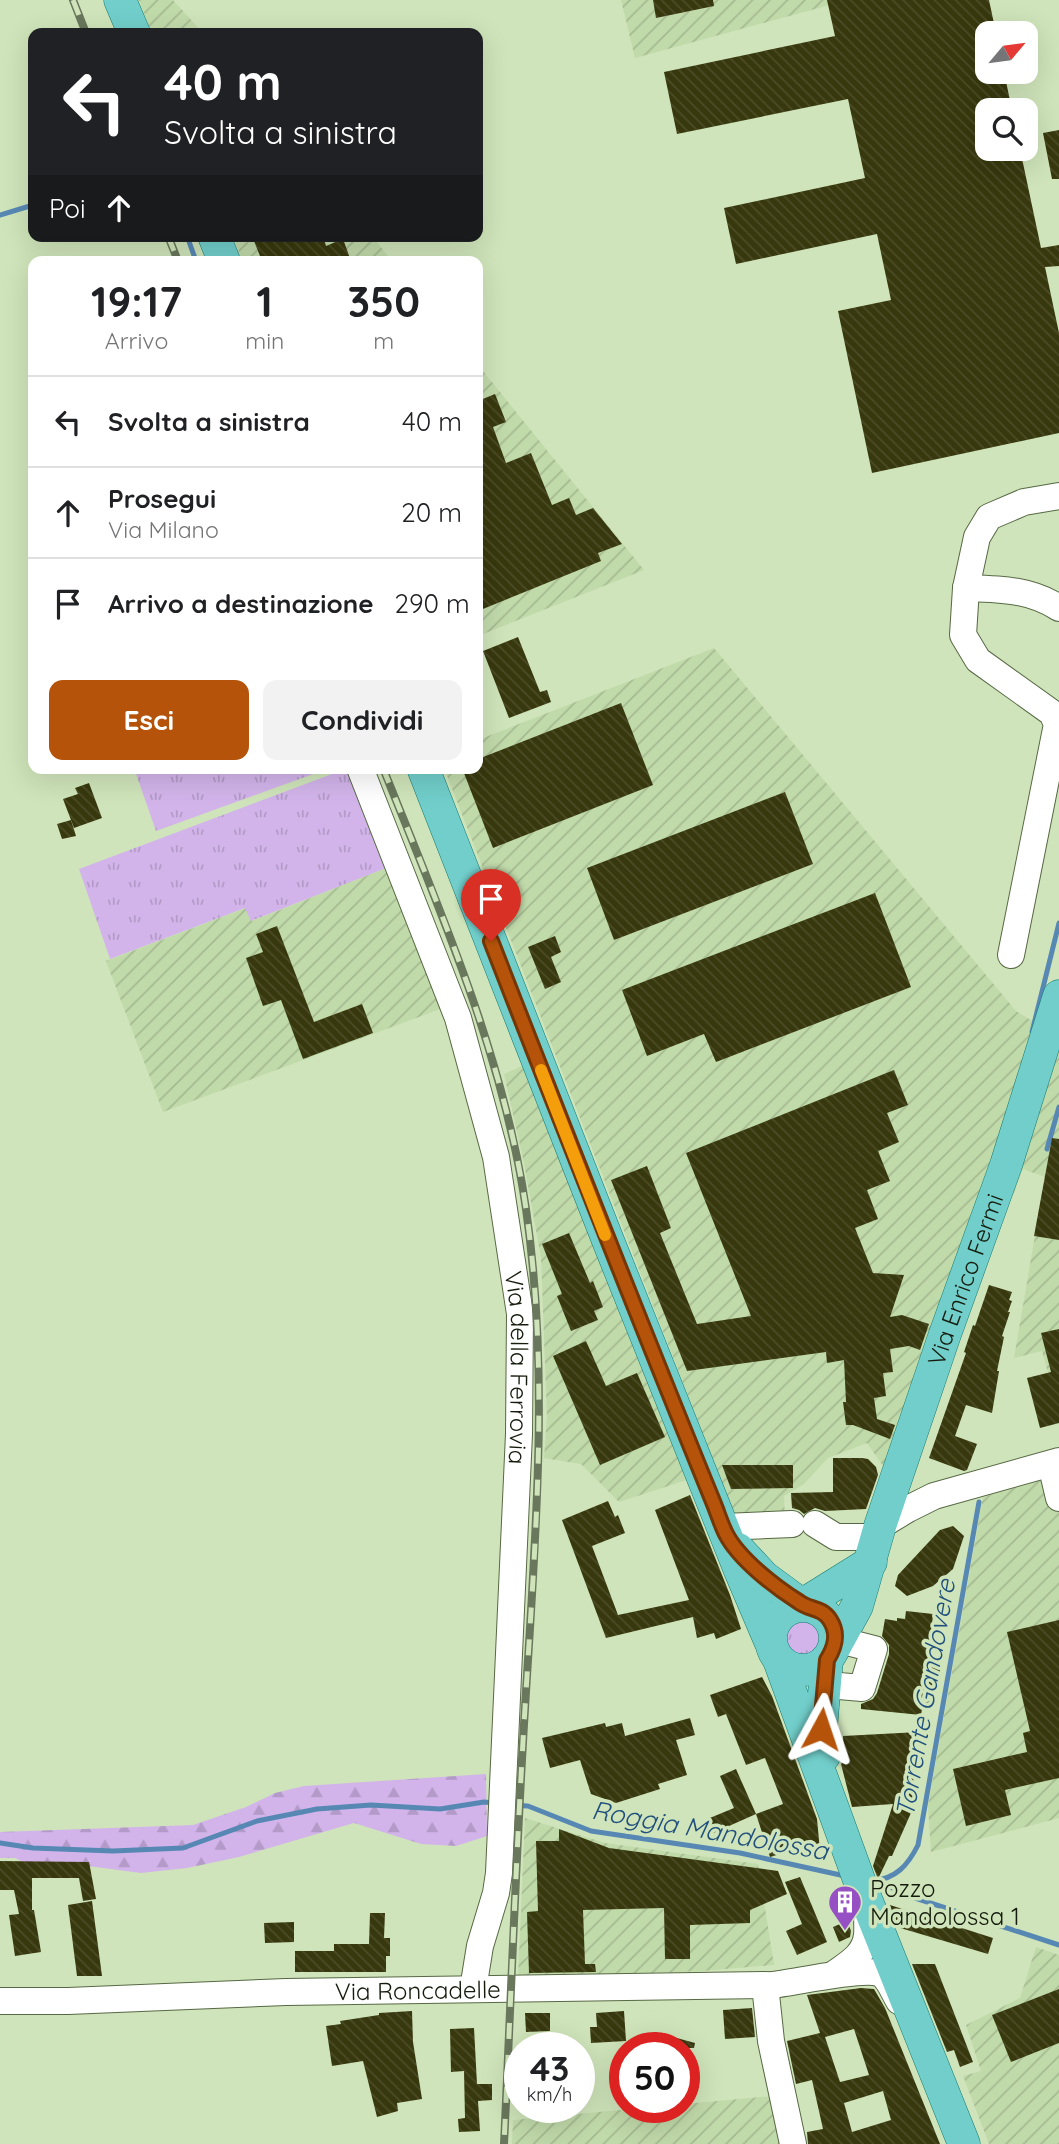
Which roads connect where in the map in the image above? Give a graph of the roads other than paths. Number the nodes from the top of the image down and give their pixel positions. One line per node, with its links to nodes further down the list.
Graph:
1 (120, 0): 2 (main road)
2 (132, 28)
3 (1059, 496): 4 (street)
4 (968, 575): 5 (street); 6 (street); 9 (street)
5 (1059, 587)
6 (1059, 608)
7 (362, 774): 22 (street, Via della Ferrovia)
8 (425, 774): 13 (main road)
9 (1011, 955)
10 (1059, 996): 14 (main road, Via Enrico Fermi)
11 (1048, 1465): 12 (street); 14 (street)
12 (1059, 1498)
13 (725, 1532): 14 (street); 15 (main road); 16 (main road)
14 (876, 1542): 15 (main road); 17 (main road, Via Enrico Fermi)
15 (802, 1605): 16 (main road); 17 (main road)
16 (775, 1650): 17 (main road); 18 (main road)
17 (831, 1657): 18 (main road)
18 (829, 1796): 19 (main road)
19 (862, 1888): 20 (street, Via Roncadelle); 24 (main road)
20 (834, 1974): 21 (street, Via Roncadelle); 24 (street, Via Roncadelle)
21 (765, 1985): 22 (street, Via Roncadelle); 25 (street)
22 (473, 1989): 23 (street, Via Roncadelle)
23 (0, 2001)
24 (914, 2018): 26 (main road)
25 (793, 2144)
26 (964, 2144)

